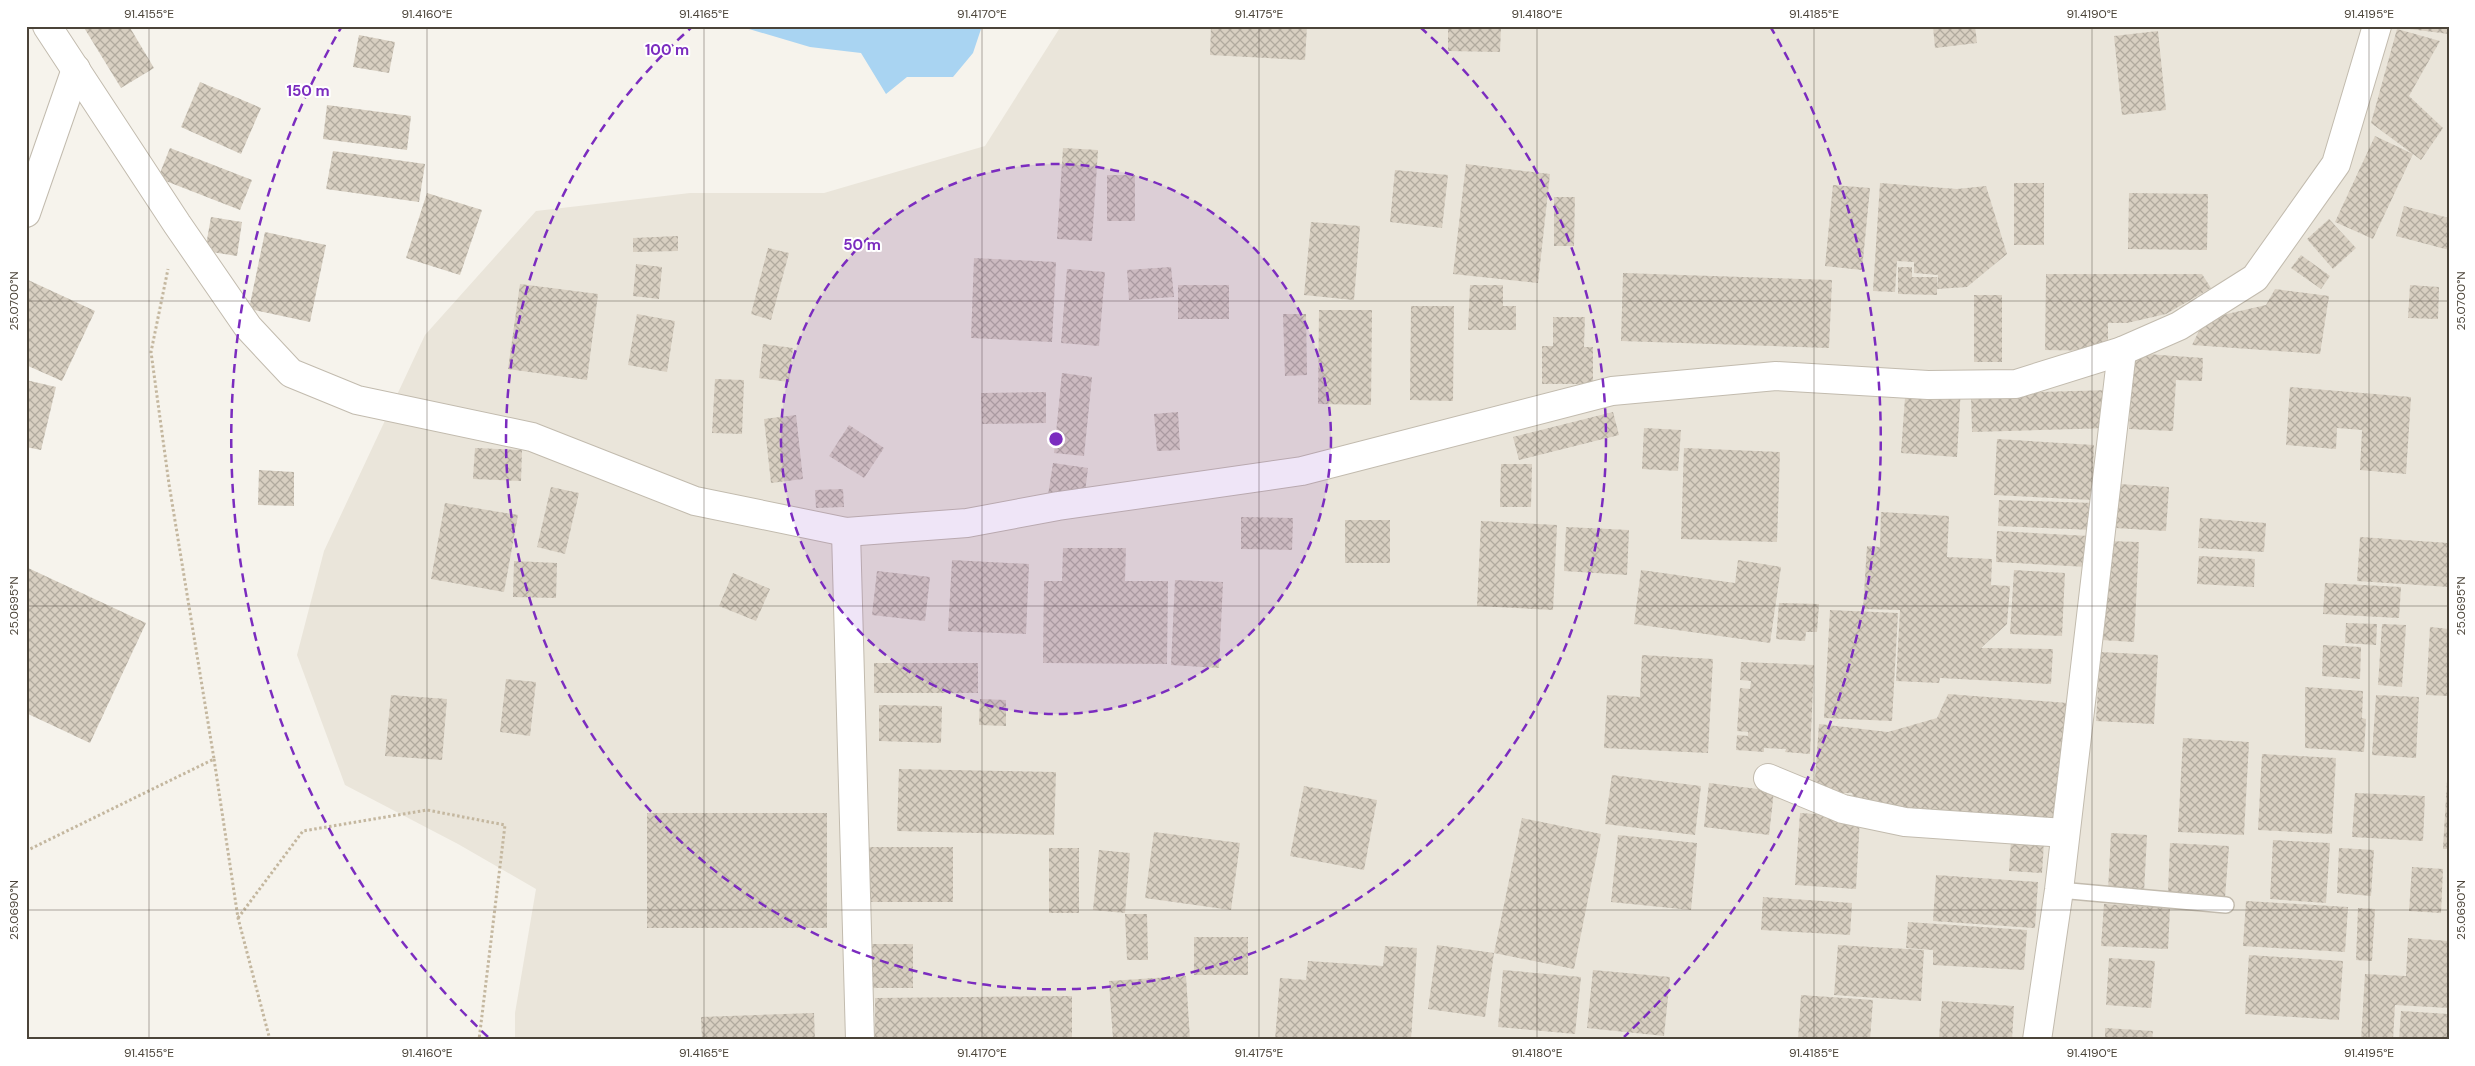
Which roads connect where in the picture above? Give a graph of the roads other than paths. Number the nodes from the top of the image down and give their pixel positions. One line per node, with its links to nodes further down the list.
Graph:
1 (47, 26): 3 (street)
2 (2377, 26): 5 (street)
3 (76, 69): 4 (street); 6 (street)
4 (26, 213)
5 (2122, 351): 6 (street); 8 (street)
6 (846, 532): 11 (street)
7 (1768, 778): 8 (street)
8 (2065, 833): 9 (street)
9 (2059, 890): 10 (lane); 12 (street)
10 (2226, 905)
11 (860, 1040)
12 (2037, 1040)

